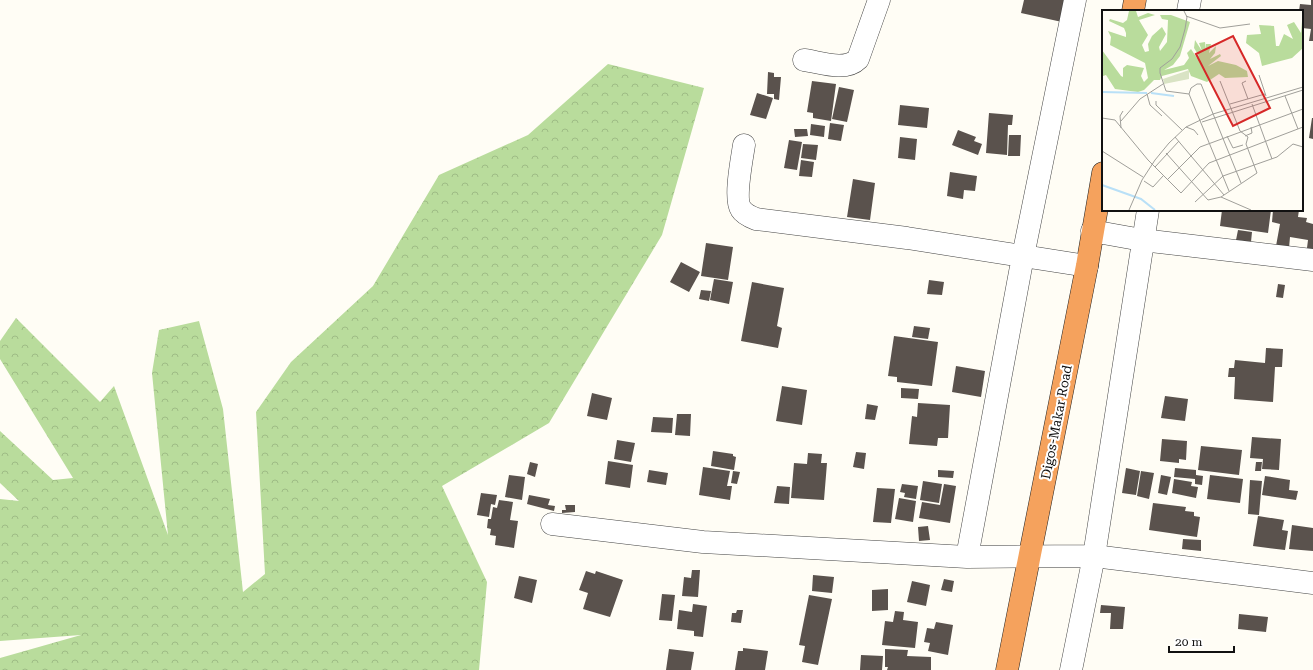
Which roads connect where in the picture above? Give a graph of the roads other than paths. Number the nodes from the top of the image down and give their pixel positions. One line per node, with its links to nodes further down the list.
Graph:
1 (879, 0): 7 (street)
2 (1075, 0): 13 (street)
3 (1135, 0): 5 (highway)
4 (1190, 0): 6 (street)
5 (1133, 10)
6 (1188, 10)
7 (804, 60)
8 (744, 145): 13 (street)
9 (1102, 177): 11 (highway, Digos-Makar Road)
10 (1148, 211): 12 (street)
11 (1092, 231): 12 (street); 15 (highway, Digos-Makar Road)
12 (1142, 240): 14 (street); 18 (street)
13 (1023, 256): 15 (street); 19 (street)
14 (1313, 260)
15 (1087, 266): 17 (highway, Digos-Makar Road)
16 (552, 524): 19 (street)
17 (1030, 556): 18 (street); 19 (street); 21 (highway, Digos-Makar Road)
18 (1094, 556): 20 (street); 22 (street)
19 (967, 557)
20 (1313, 583)
21 (1007, 670)
22 (1071, 670)

